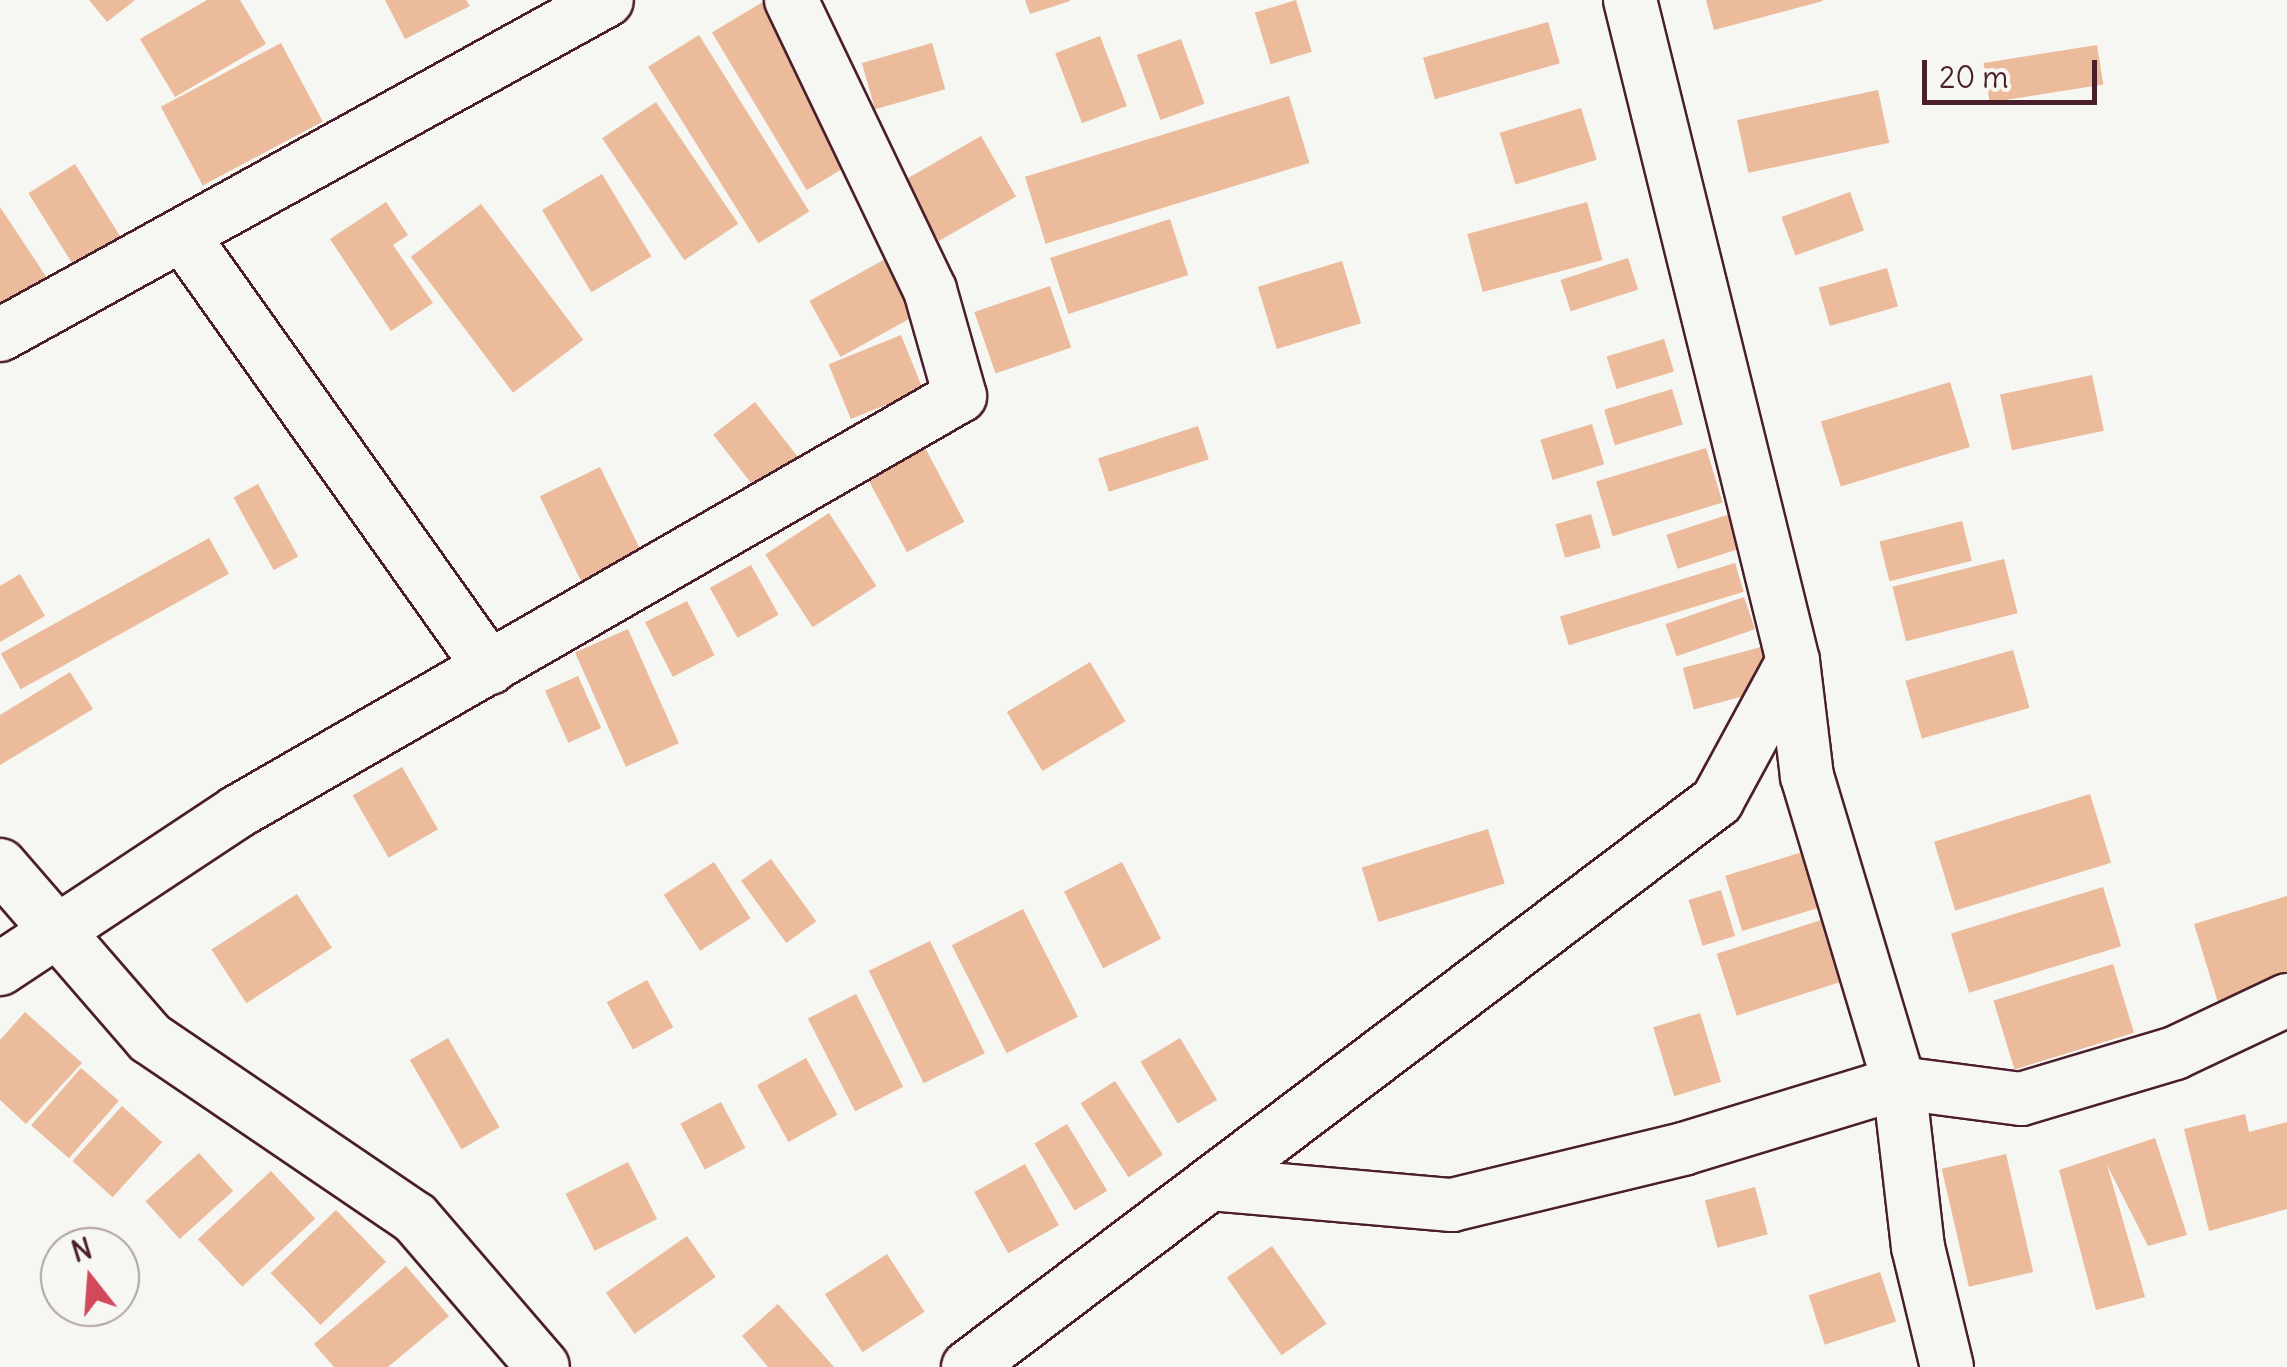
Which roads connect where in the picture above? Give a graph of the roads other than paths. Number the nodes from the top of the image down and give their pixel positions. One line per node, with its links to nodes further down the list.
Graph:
1 (606, 0): 4 (street)
2 (791, 0): 7 (street)
3 (1630, 0): 6 (street)
4 (183, 236): 5 (street); 7 (street)
5 (0, 335)
6 (1793, 661): 12 (street); 13 (street)
7 (490, 668): 9 (street)
8 (0, 864): 9 (street)
9 (60, 933): 10 (street); 14 (street)
10 (0, 969)
11 (2287, 1000): 12 (street)
12 (1899, 1083): 13 (street); 16 (street)
13 (1211, 1184): 15 (street)
14 (543, 1367)
15 (968, 1367)
16 (1947, 1367)

